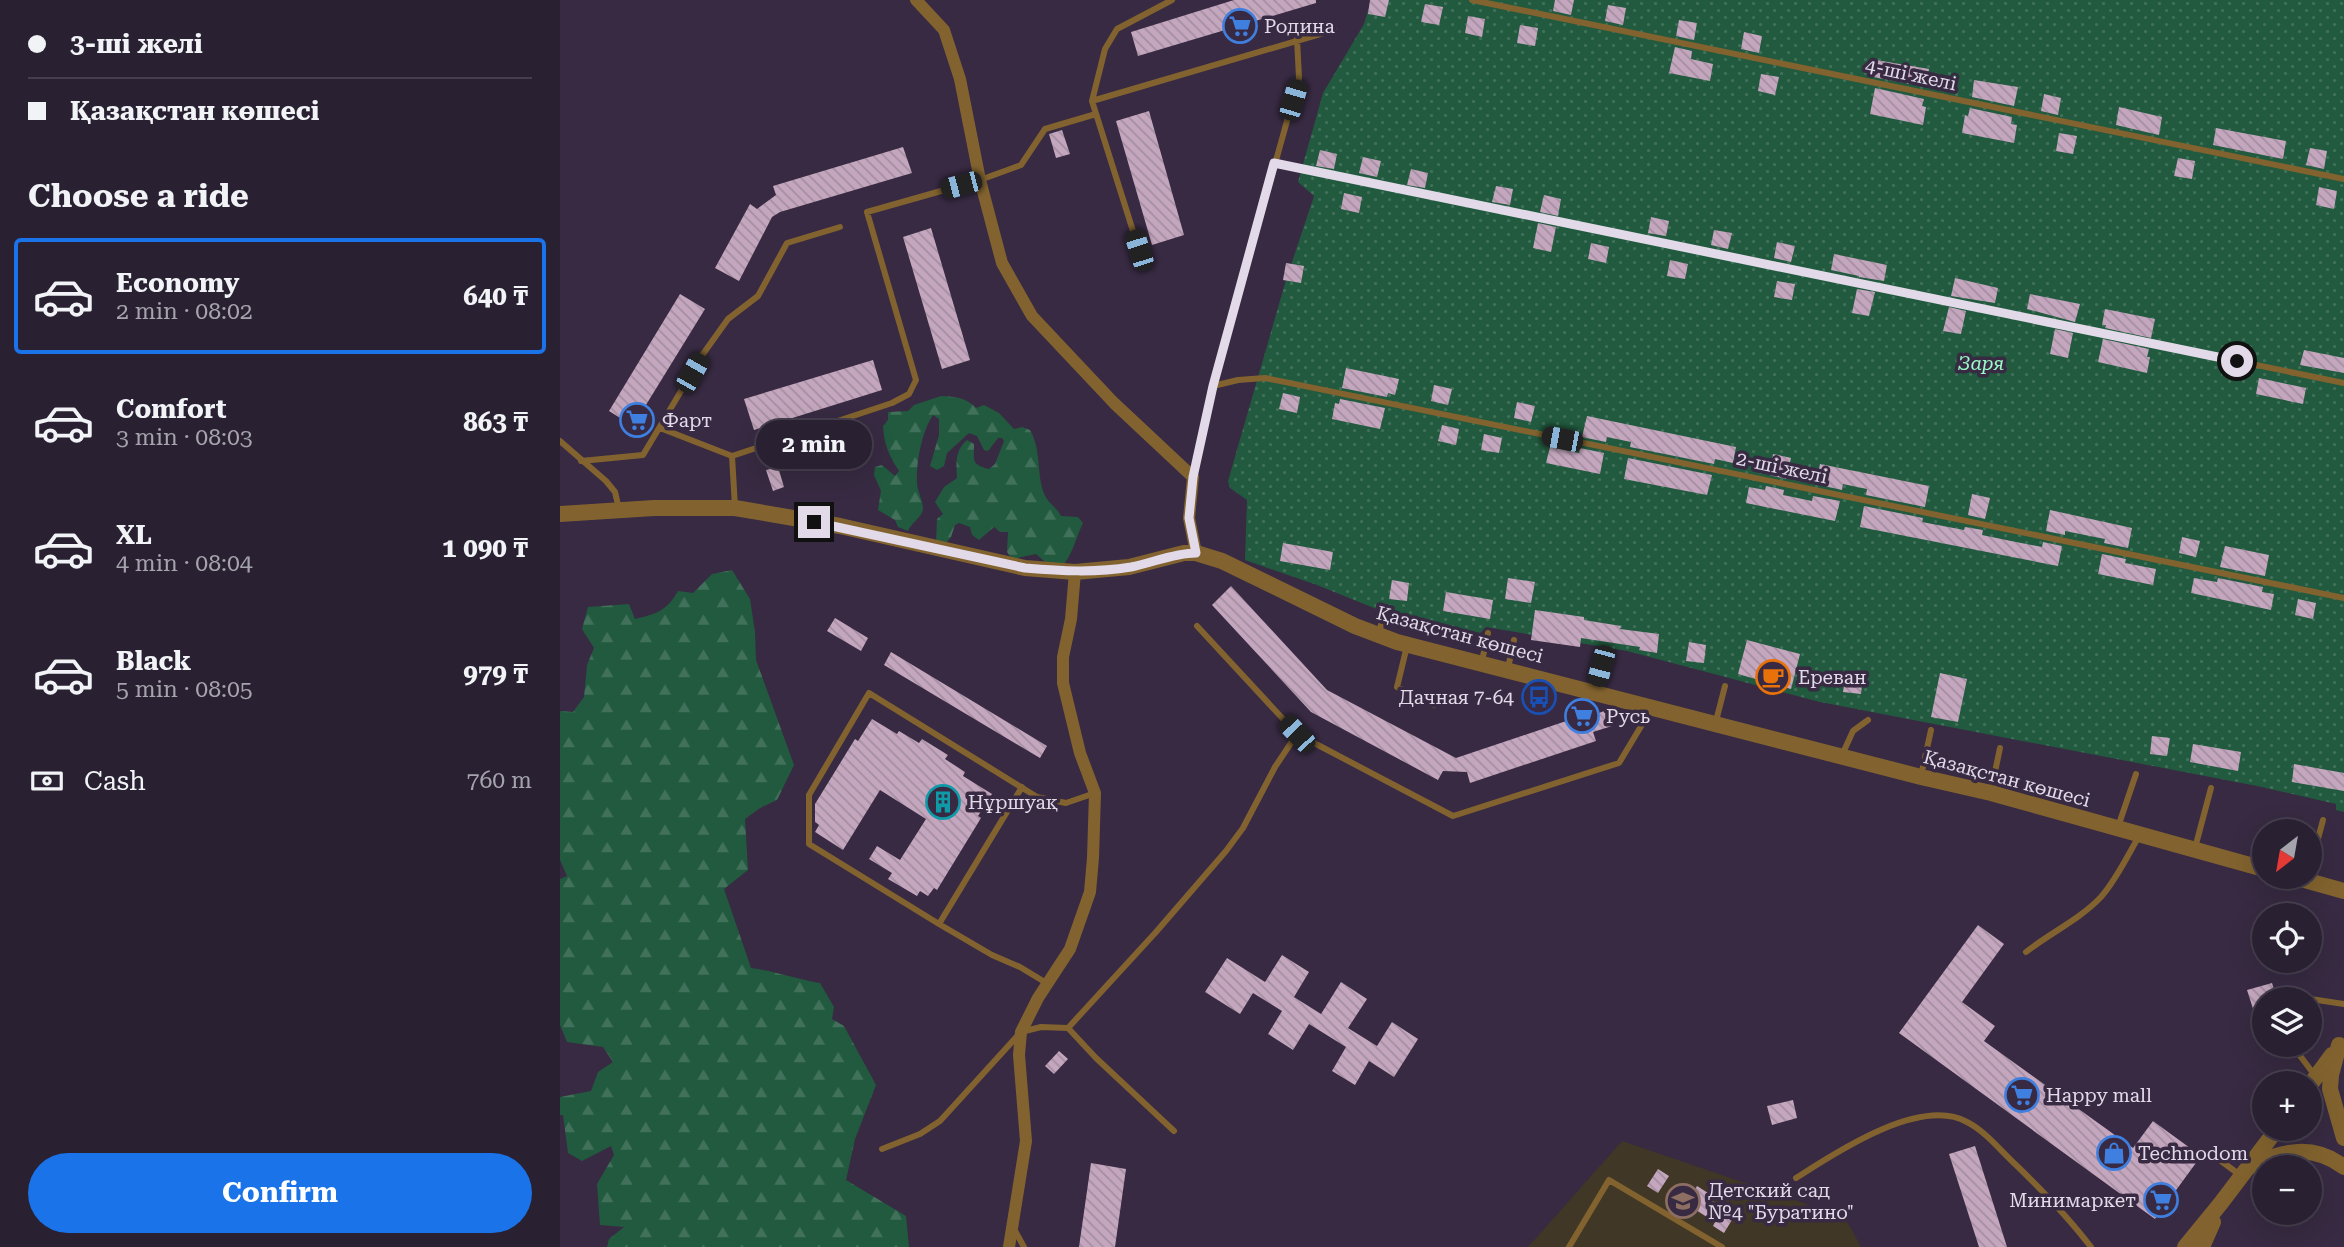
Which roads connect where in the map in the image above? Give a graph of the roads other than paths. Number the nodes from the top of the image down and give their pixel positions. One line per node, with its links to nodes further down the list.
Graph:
1 (916, 0): 10 (street)
2 (1172, 0): 6 (lane)
3 (1472, 0): 9 (lane, 4-ші желі)
4 (1334, 30): 5 (lane)
5 (1297, 39): 6 (lane); 8 (lane)
6 (1092, 101): 7 (lane)
7 (1096, 114): 10 (lane); 12 (lane)
8 (1274, 163): 13 (lane); 14 (lane)
9 (2344, 179)
10 (980, 180): 17 (lane); 19 (street)
11 (839, 227): 15 (lane)
12 (1139, 250)
13 (2344, 383)
14 (1213, 386): 19 (lane); 25 (lane, 2-ші желі)
15 (660, 428): 17 (lane); 18 (lane)
16 (560, 441): 18 (lane)
17 (732, 456): 20 (lane)
18 (581, 461): 21 (lane)
19 (1193, 477): 23 (street)
20 (735, 508): 21 (street, Қазақстан көшесі); 24 (street, Қазақстан көшесі)
21 (619, 510): 22 (street, Қазақстан көшесі)
22 (560, 514)
23 (1196, 553): 24 (street, Қазақстан көшесі); 29 (street, Қазақстан көшесі)
24 (1075, 572): 49 (street)
25 (2344, 598)
26 (1385, 608): 29 (lane)
27 (1197, 626): 42 (lane)
28 (1489, 633): 33 (lane)
29 (1379, 635): 31 (street, Қазақстан көшесі)
30 (1514, 640): 34 (lane)
31 (1408, 644): 33 (street, Қазақстан көшесі); 37 (lane)
32 (1604, 657): 36 (lane)
33 (1482, 663): 34 (street, Қазақстан көшесі)
34 (1508, 670): 36 (street, Қазақстан көшесі)
35 (1725, 686): 40 (lane)
36 (1595, 692): 38 (street, Қазақстан көшесі)
37 (1434, 705)
38 (1653, 707): 40 (street, Қазақстан көшесі); 42 (lane)
39 (1868, 720): 44 (lane)
40 (1715, 723): 44 (street, Қазақстан көшесі)
41 (1931, 730): 46 (lane)
42 (1297, 734): 64 (lane)
43 (2000, 748): 50 (lane)
44 (1842, 757): 46 (street, Қазақстан көшесі)
45 (2136, 774): 53 (lane)
46 (1921, 778): 50 (street, Қазақстан көшесі)
47 (1022, 787): 49 (lane); 59 (lane); 59 (lane)
48 (2211, 788): 55 (lane)
49 (1095, 793): 61 (street)
50 (1991, 793): 53 (street, Қазақстан көшесі)
51 (2323, 820): 52 (lane)
52 (2322, 823)
53 (2118, 829): 54 (street, Қазақстан көшесі)
54 (2140, 835): 55 (street, Қазақстан көшесі); 60 (lane)
55 (2194, 850): 56 (street, Қазақстан көшесі)
56 (2252, 866)
57 (2322, 883): 58 (street)
58 (2344, 891)
59 (939, 924): 61 (lane)
60 (2026, 952)
61 (1048, 984): 65 (street)
62 (2322, 1001): 63 (lane)
63 (2344, 1004)
64 (1068, 1028): 65 (lane); 68 (lane)
65 (1021, 1032): 71 (lane); 77 (street)
66 (2342, 1042): 67 (street); 69 (street)
67 (2320, 1071)
68 (1174, 1131)
69 (2344, 1139)
70 (2268, 1141): 74 (street)
71 (882, 1149)
72 (2217, 1158): 74 (lane)
73 (2344, 1167): 74 (street)
74 (2245, 1172): 76 (street)
75 (1796, 1178): 82 (lane)
76 (2221, 1203): 83 (street); 84 (street)
77 (1012, 1224): 78 (street); 79 (lane)
78 (1009, 1247)
79 (1024, 1247)
80 (1569, 1247): 81 (lane)
81 (1722, 1247)
82 (2091, 1247)
83 (2185, 1247)
84 (2202, 1247)

